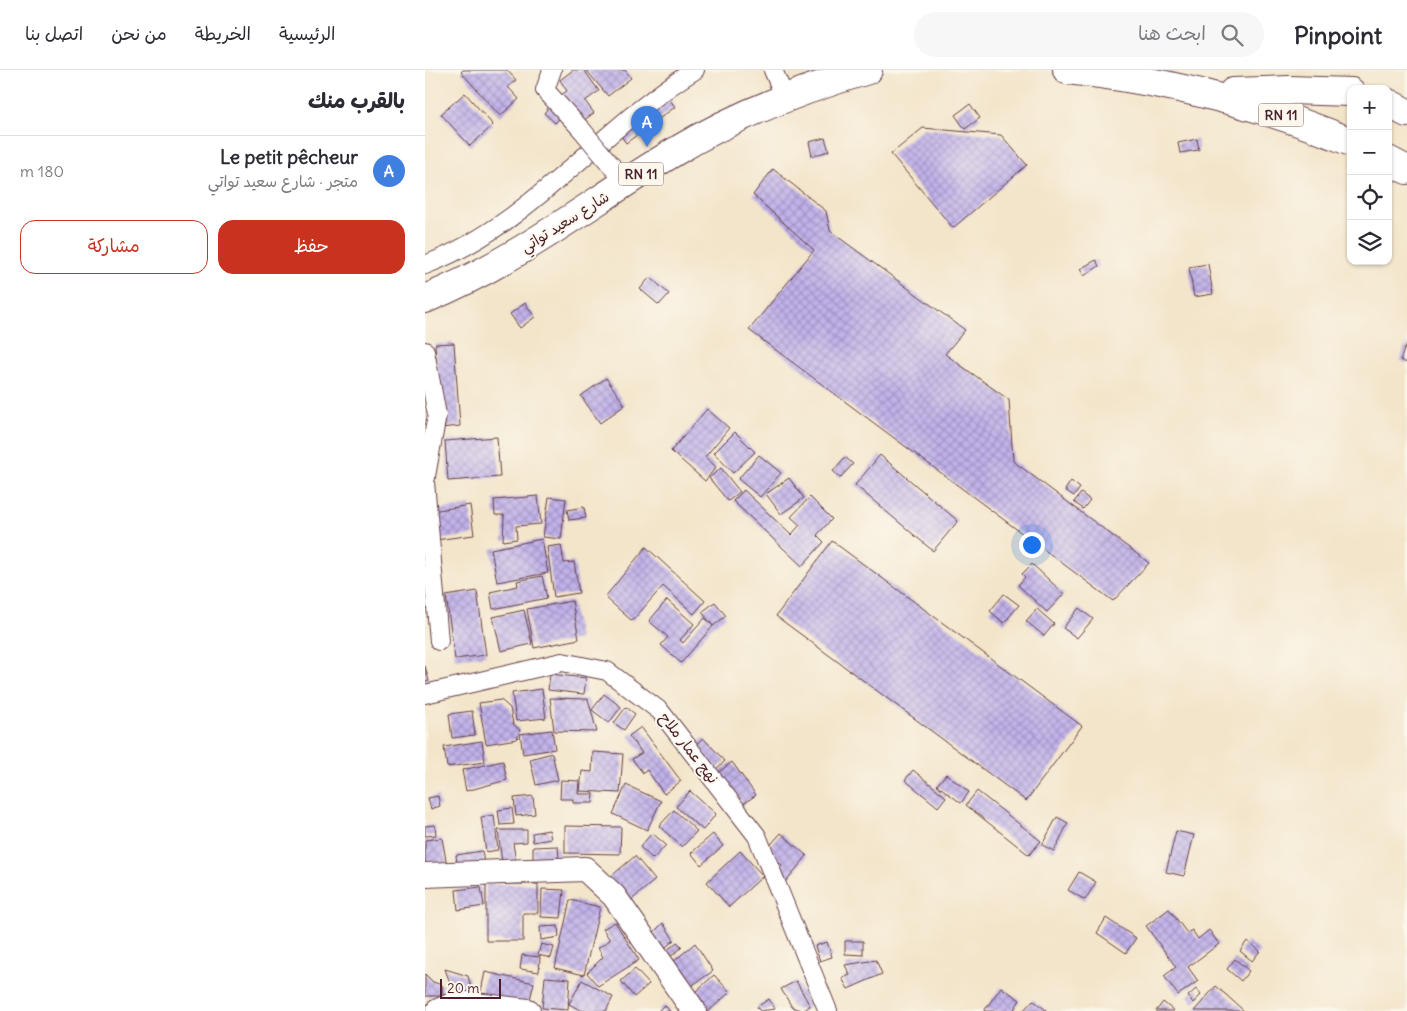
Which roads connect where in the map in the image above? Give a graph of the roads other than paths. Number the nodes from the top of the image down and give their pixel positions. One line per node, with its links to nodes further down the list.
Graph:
1 (551, 70): 15 (street, bridge)
2 (695, 70): 16 (street)
3 (773, 70): 9 (street)
4 (784, 70): 9 (street)
5 (867, 70): 9 (main road, شارع سعيد تواتي / RN 11)
6 (1067, 70): 8 (main road, RN 11)
7 (1347, 92): 8 (main road, RN 11)
8 (1209, 93): 12 (main road, RN 11)
9 (790, 97): 15 (main road, شارع سعيد تواتي / RN 11)
10 (1392, 105): 11 (main road)
11 (1407, 113)
12 (1347, 140)
13 (1392, 162): 14 (main road)
14 (1407, 170)
15 (620, 177): 17 (main road, شارع سعيد تواتي / RN 11)
16 (425, 265)
17 (425, 299)
18 (425, 351): 19 (street)
19 (429, 438): 20 (street)
20 (439, 642)
21 (425, 694): 26 (street, نهج عمار ملاح)
22 (425, 875): 25 (street)
23 (439, 1011): 24 (street)
24 (528, 1011)
25 (694, 1011)
26 (829, 1011)

